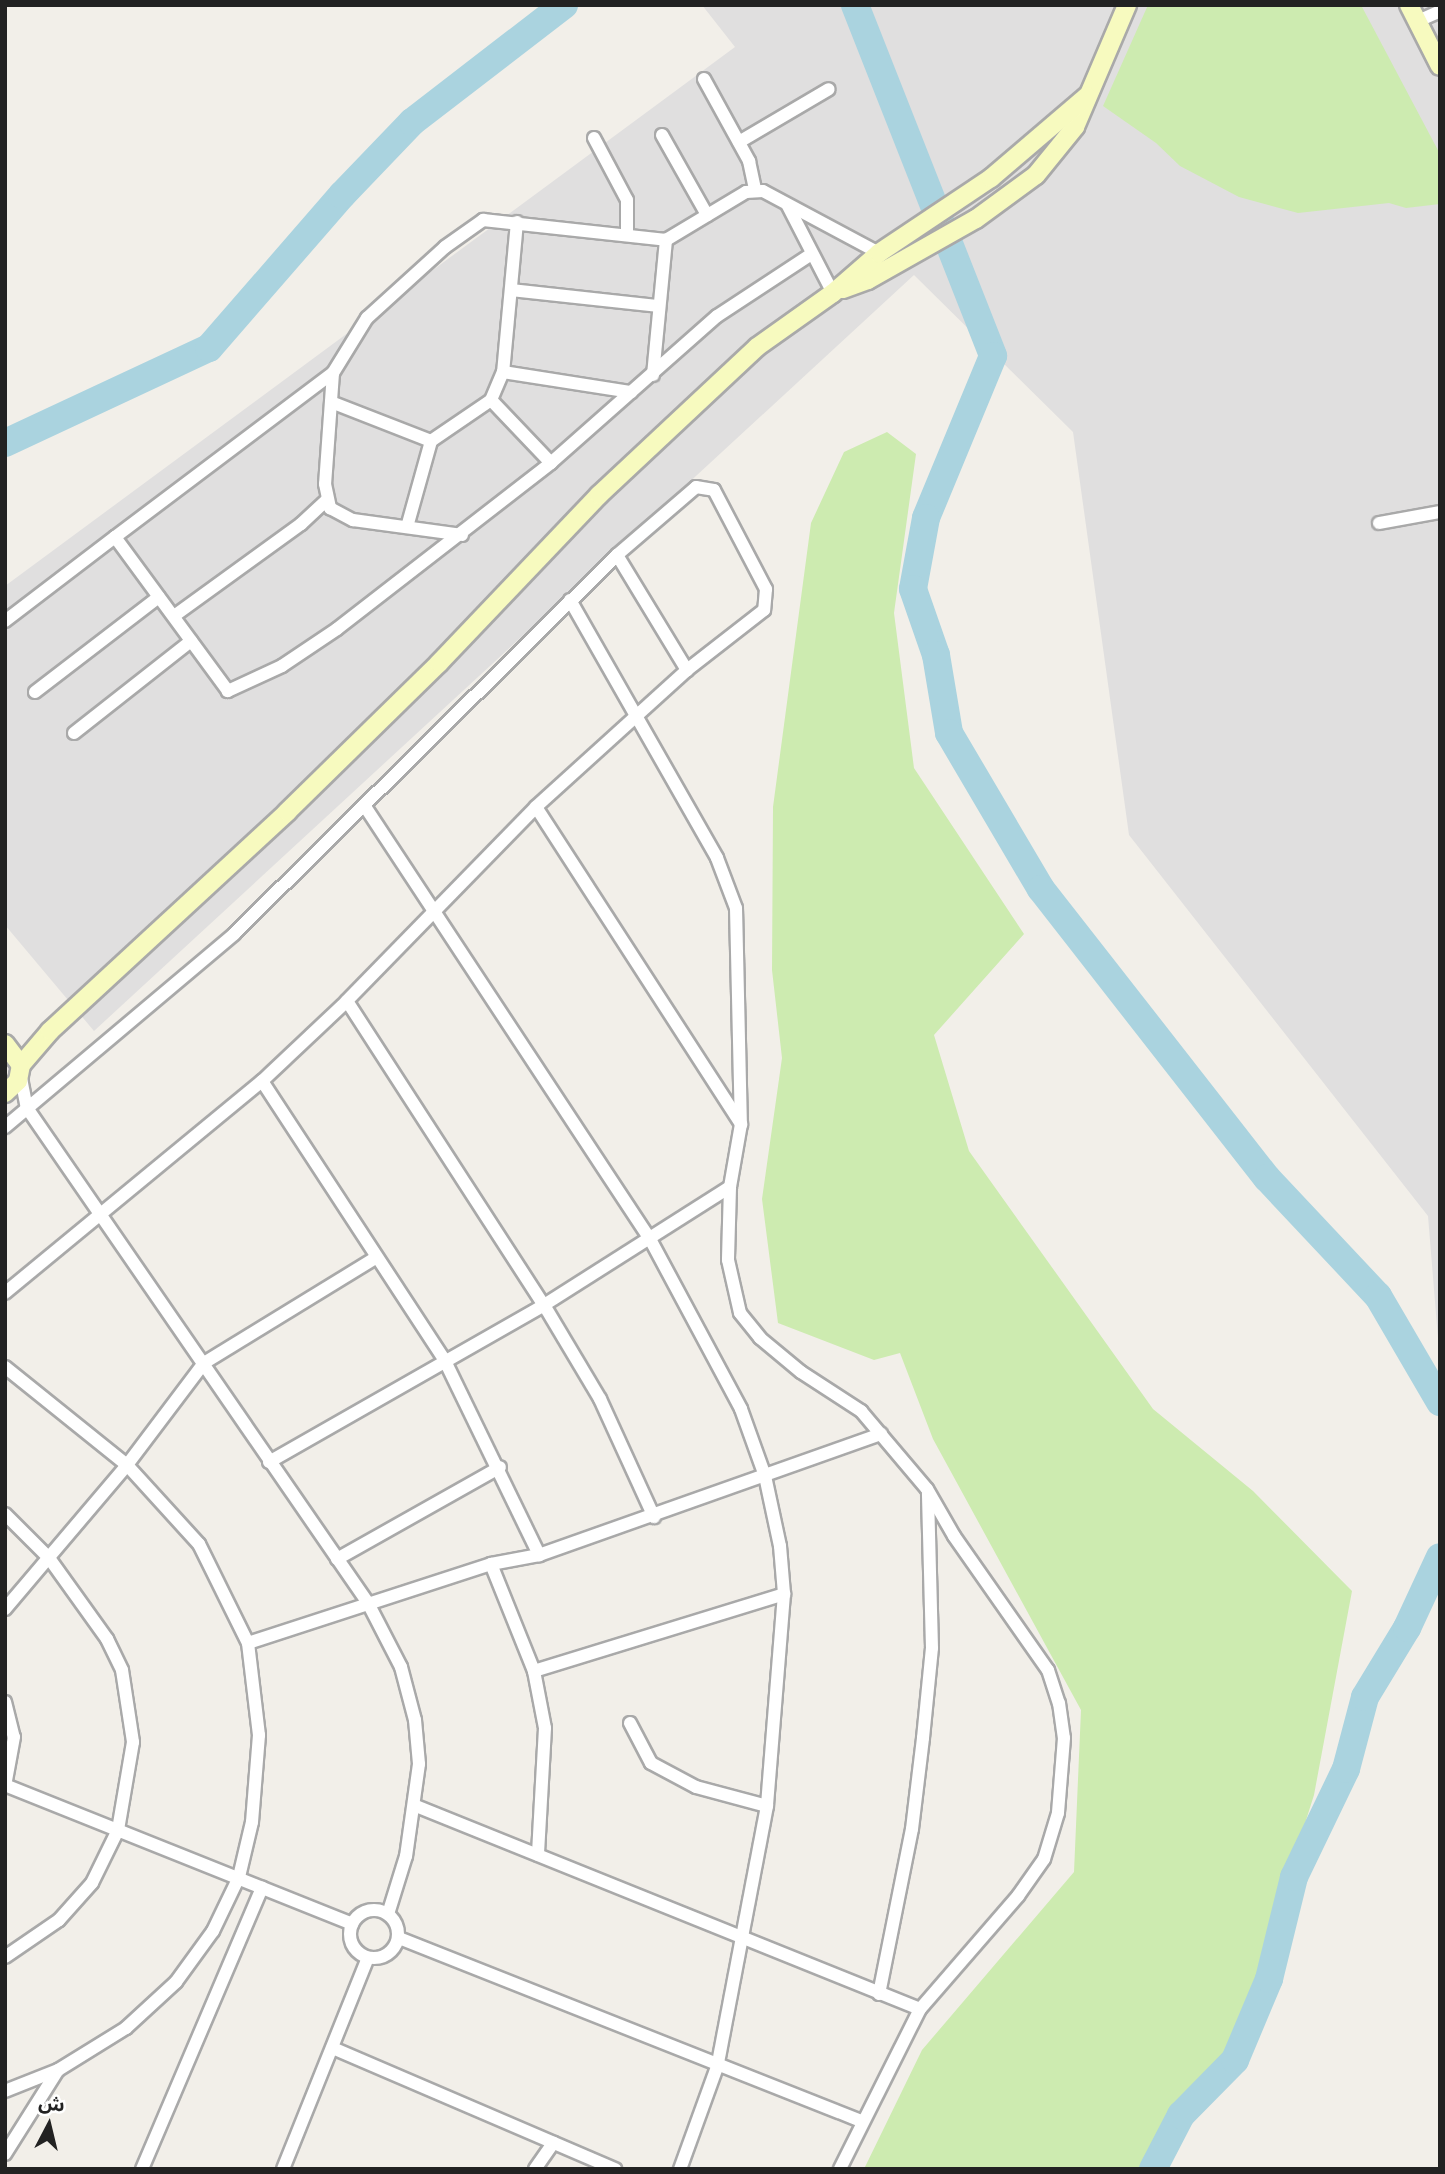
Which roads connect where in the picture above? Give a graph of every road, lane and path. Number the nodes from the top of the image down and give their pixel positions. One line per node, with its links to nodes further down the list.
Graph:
1 (1127, 5): 8 (main road)
2 (1409, 5): 4 (main road)
3 (1440, 11): 4 (street)
4 (1418, 22): 5 (main road)
5 (1440, 66)
6 (704, 79): 11 (street)
7 (829, 89): 11 (street)
8 (1087, 96): 18 (main road); 21 (main road)
9 (662, 135): 14 (street)
10 (594, 138): 16 (street)
11 (739, 142): 12 (street)
12 (755, 190): 13 (street); 14 (street)
13 (788, 206): 18 (street); 19 (street)
14 (708, 215): 17 (street)
15 (517, 222): 16 (street); 20 (street); 24 (street)
16 (627, 236): 17 (street)
17 (666, 240): 22 (street)
18 (879, 253): 21 (main road)
19 (810, 255): 21 (street); 25 (street)
20 (511, 290): 22 (street); 23 (street)
21 (833, 293): 51 (main road)
22 (659, 306): 25 (street)
23 (503, 372): 26 (street); 27 (street)
24 (333, 373): 28 (street); 36 (street)
25 (653, 375): 26 (street)
26 (631, 392): 30 (street)
27 (491, 400): 29 (street); 30 (street)
28 (331, 402): 29 (street); 31 (street)
29 (431, 441): 34 (street)
30 (551, 463): 35 (street)
31 (327, 500): 34 (street); 40 (street)
32 (1440, 512): 33 (street)
33 (1380, 523)
34 (407, 527): 35 (street)
35 (462, 535): 42 (street)
36 (115, 537): 38 (street); 41 (street)
37 (617, 555): 39 (street); 43 (street); 43 (street)
38 (159, 597): 40 (street); 44 (street)
39 (570, 600): 45 (street); 47 (street)
40 (174, 616): 42 (street)
41 (5, 621)
42 (191, 640): 46 (street)
43 (687, 670): 45 (street)
44 (35, 692)
45 (634, 717): 48 (street); 57 (street)
46 (74, 733)
47 (364, 805): 49 (street); 56 (street)
48 (536, 807): 49 (street); 57 (street)
49 (432, 913): 50 (street); 61 (street)
50 (347, 1001): 54 (street); 64 (street)
51 (50, 1031): 52 (main road); 53 (main road)
52 (6, 1045): 53 (main road)
53 (20, 1069): 55 (main road); 56 (street)
54 (262, 1081): 60 (street); 62 (street)
55 (5, 1095): 56 (street)
56 (27, 1108): 58 (street); 60 (street)
57 (741, 1124): 59 (street)
58 (5, 1127)
59 (730, 1187): 61 (street); 68 (street)
60 (101, 1212): 63 (street); 66 (street)
61 (650, 1239): 64 (street); 72 (street)
62 (374, 1259): 65 (street); 66 (street)
63 (5, 1293)
64 (544, 1305): 65 (street); 75 (street)
65 (445, 1361): 69 (street); 71 (street)
66 (204, 1363): 69 (street); 70 (street)
67 (5, 1367): 70 (street)
68 (881, 1434): 72 (street); 73 (street)
69 (269, 1462): 78 (street)
70 (127, 1465): 77 (street); 83 (street)
71 (500, 1467): 76 (street); 78 (street)
72 (765, 1476): 75 (street); 80 (street)
73 (928, 1489): 100 (street); 101 (street)
74 (5, 1514): 77 (street)
75 (654, 1517): 76 (street)
76 (539, 1555): 79 (street)
77 (49, 1558): 82 (street); 90 (street)
78 (337, 1559): 81 (street)
79 (491, 1564): 81 (street); 84 (street)
80 (784, 1594): 84 (street); 89 (street)
81 (368, 1603): 83 (street); 88 (street)
82 (5, 1609)
83 (248, 1643): 92 (street)
84 (534, 1671): 91 (street)
85 (5, 1702): 87 (street)
86 (630, 1723): 89 (street)
87 (5, 1785): 90 (street)
88 (416, 1806): 91 (street); 94 (street)
89 (766, 1806): 97 (street)
90 (118, 1830): 92 (street); 98 (street)
91 (538, 1855): 97 (street)
92 (239, 1877): 93 (street); 104 (street)
93 (262, 1887): 95 (street); 109 (street)
94 (388, 1914): 95 (street); 96 (street)
95 (352, 1924): 99 (street)
96 (399, 1938): 99 (street); 103 (street)
97 (740, 1938): 100 (street); 103 (street)
98 (5, 1957)
99 (368, 1958): 102 (street)
100 (878, 1994): 101 (street)
101 (919, 2009): 106 (street)
102 (335, 2049): 107 (street); 110 (street)
103 (717, 2067): 106 (street); 113 (street)
104 (58, 2070): 105 (street); 108 (street)
105 (5, 2091)
106 (862, 2121): 114 (street)
107 (553, 2143): 111 (street); 112 (street)
108 (5, 2154)
109 (142, 2169)
110 (283, 2169)
111 (535, 2169)
112 (615, 2169)
113 (680, 2169)
114 (840, 2169)

